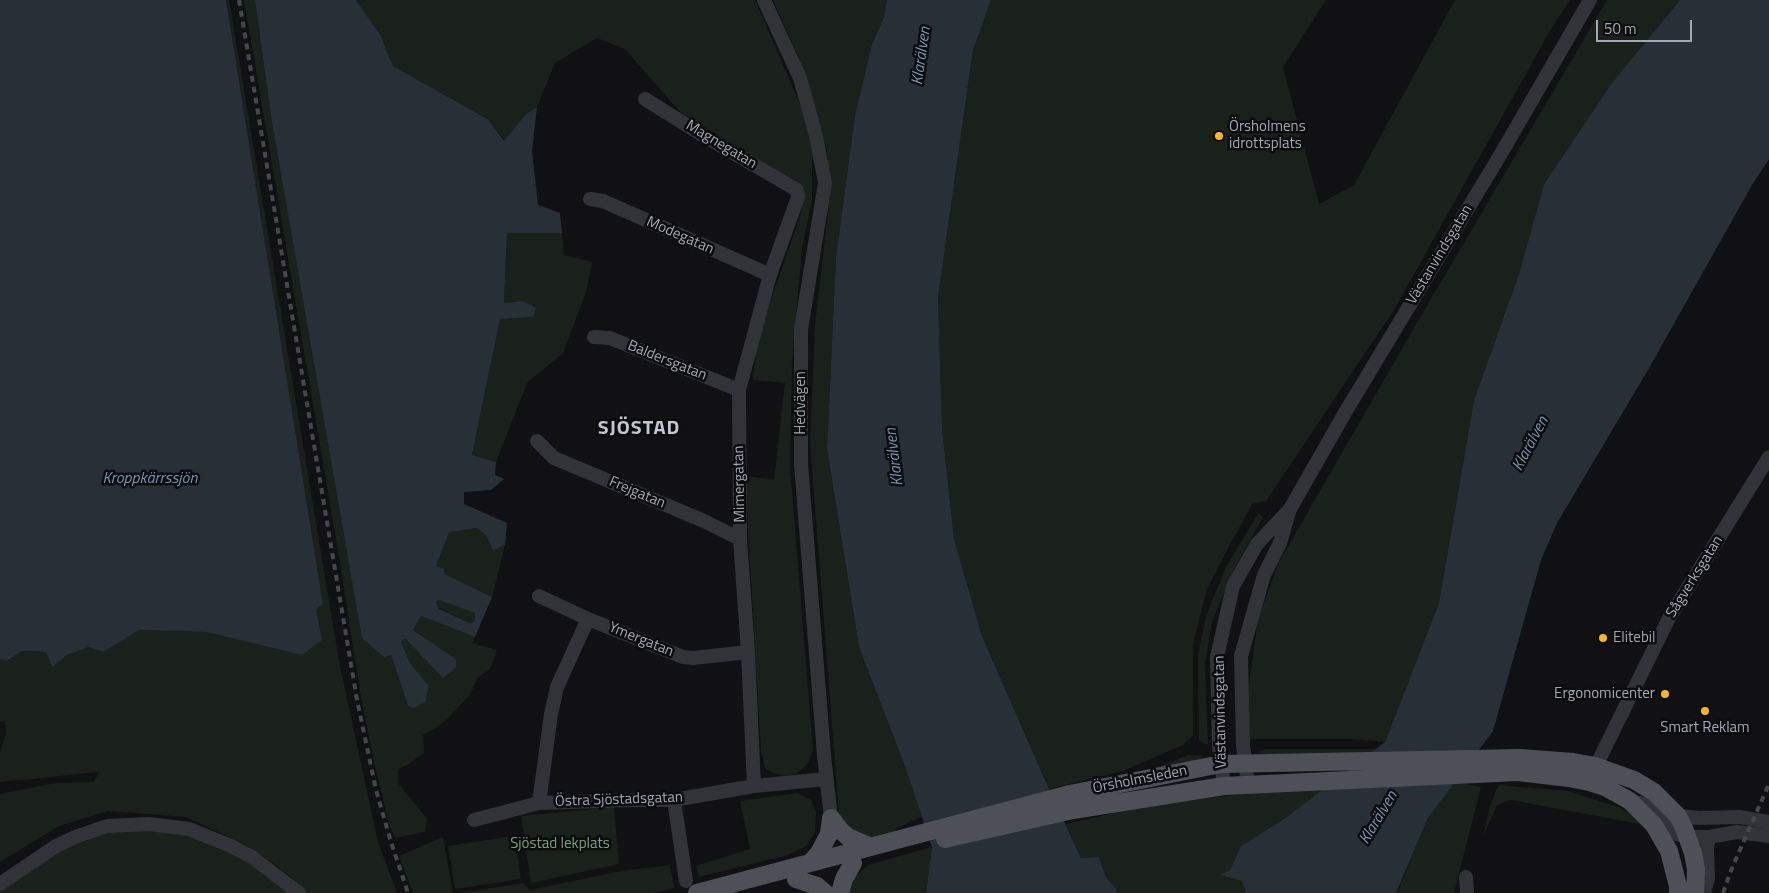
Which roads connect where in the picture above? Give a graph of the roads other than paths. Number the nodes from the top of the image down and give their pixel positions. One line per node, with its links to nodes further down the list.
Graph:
1 (764, 0): 20 (street, Hedvägen)
2 (1590, 0): 11 (street, Västanvindsgatan)
3 (645, 99): 4 (street, Magnegatan)
4 (797, 190): 6 (street, Mimergatan)
5 (590, 199): 6 (street, Modegatan)
6 (770, 275): 8 (street, Mimergatan)
7 (594, 337): 8 (street, Baldersgatan)
8 (739, 390): 12 (street, Mimergatan)
9 (537, 441): 12 (street, Frejgatan)
10 (1769, 457): 19 (street, Sågverksgatan)
11 (1290, 509): 16 (street, Västanvindsgatan); 17 (street, Västanvindsgatan)
12 (740, 539): 15 (street, Mimergatan)
13 (539, 596): 14 (street, Ymergatan)
14 (588, 619): 15 (street, Ymergatan); 27 (street)
15 (748, 652): 22 (street, Mimergatan)
16 (1245, 763): 17 (main road, Örsholmsleden); 18 (main road, Örsholmsleden); 21 (street, Västanvindsgatan)
17 (1221, 764): 23 (street, Västanvindsgatan); 26 (main road, Örsholmsleden)
18 (1519, 765): 19 (main road, Örsholmsleden); 21 (main road, Örsholmsleden)
19 (1592, 774): 25 (main road); 28 (main road)
20 (826, 779): 22 (street, Östra Sjöstadsgatan); 29 (street, Hedvägen)
21 (1248, 785): 23 (main road, Örsholmsleden)
22 (754, 786): 24 (street, Östra Sjöstadsgatan)
23 (1224, 786): 26 (main road, Örsholmsleden)
24 (674, 800): 27 (street, Östra Sjöstadsgatan); 42 (street)
25 (1630, 800): 33 (street); 48 (main road)
26 (1072, 802): 35 (main road, Örsholmsleden)
27 (539, 804): 30 (street, Östra Sjöstadsgatan)
28 (1678, 816): 31 (street); 33 (main road)
29 (831, 818): 36 (main road); 37 (main road)
30 (474, 820)
31 (1769, 822)
32 (1769, 836): 34 (street)
33 (1688, 837): 34 (street); 49 (main road)
34 (1709, 837): 50 (street)
35 (909, 842): 36 (main road, Örsholmsleden); 38 (main road, Örsholmsleden)
36 (871, 846): 37 (main road, Örsholmsleden)
37 (810, 863): 42 (main road, Örsholmsleden)
38 (853, 863): 41 (main road, Örsholmsleden); 46 (main road)
39 (1466, 877): 47 (street)
40 (3, 879): 43 (street)
41 (796, 879): 44 (main road, Örsholmsleden); 45 (main road)
42 (692, 887)
43 (299, 893)
44 (742, 893)
45 (825, 893)
46 (840, 893)
47 (1467, 893)
48 (1678, 893)
49 (1695, 893)
50 (1704, 893)

